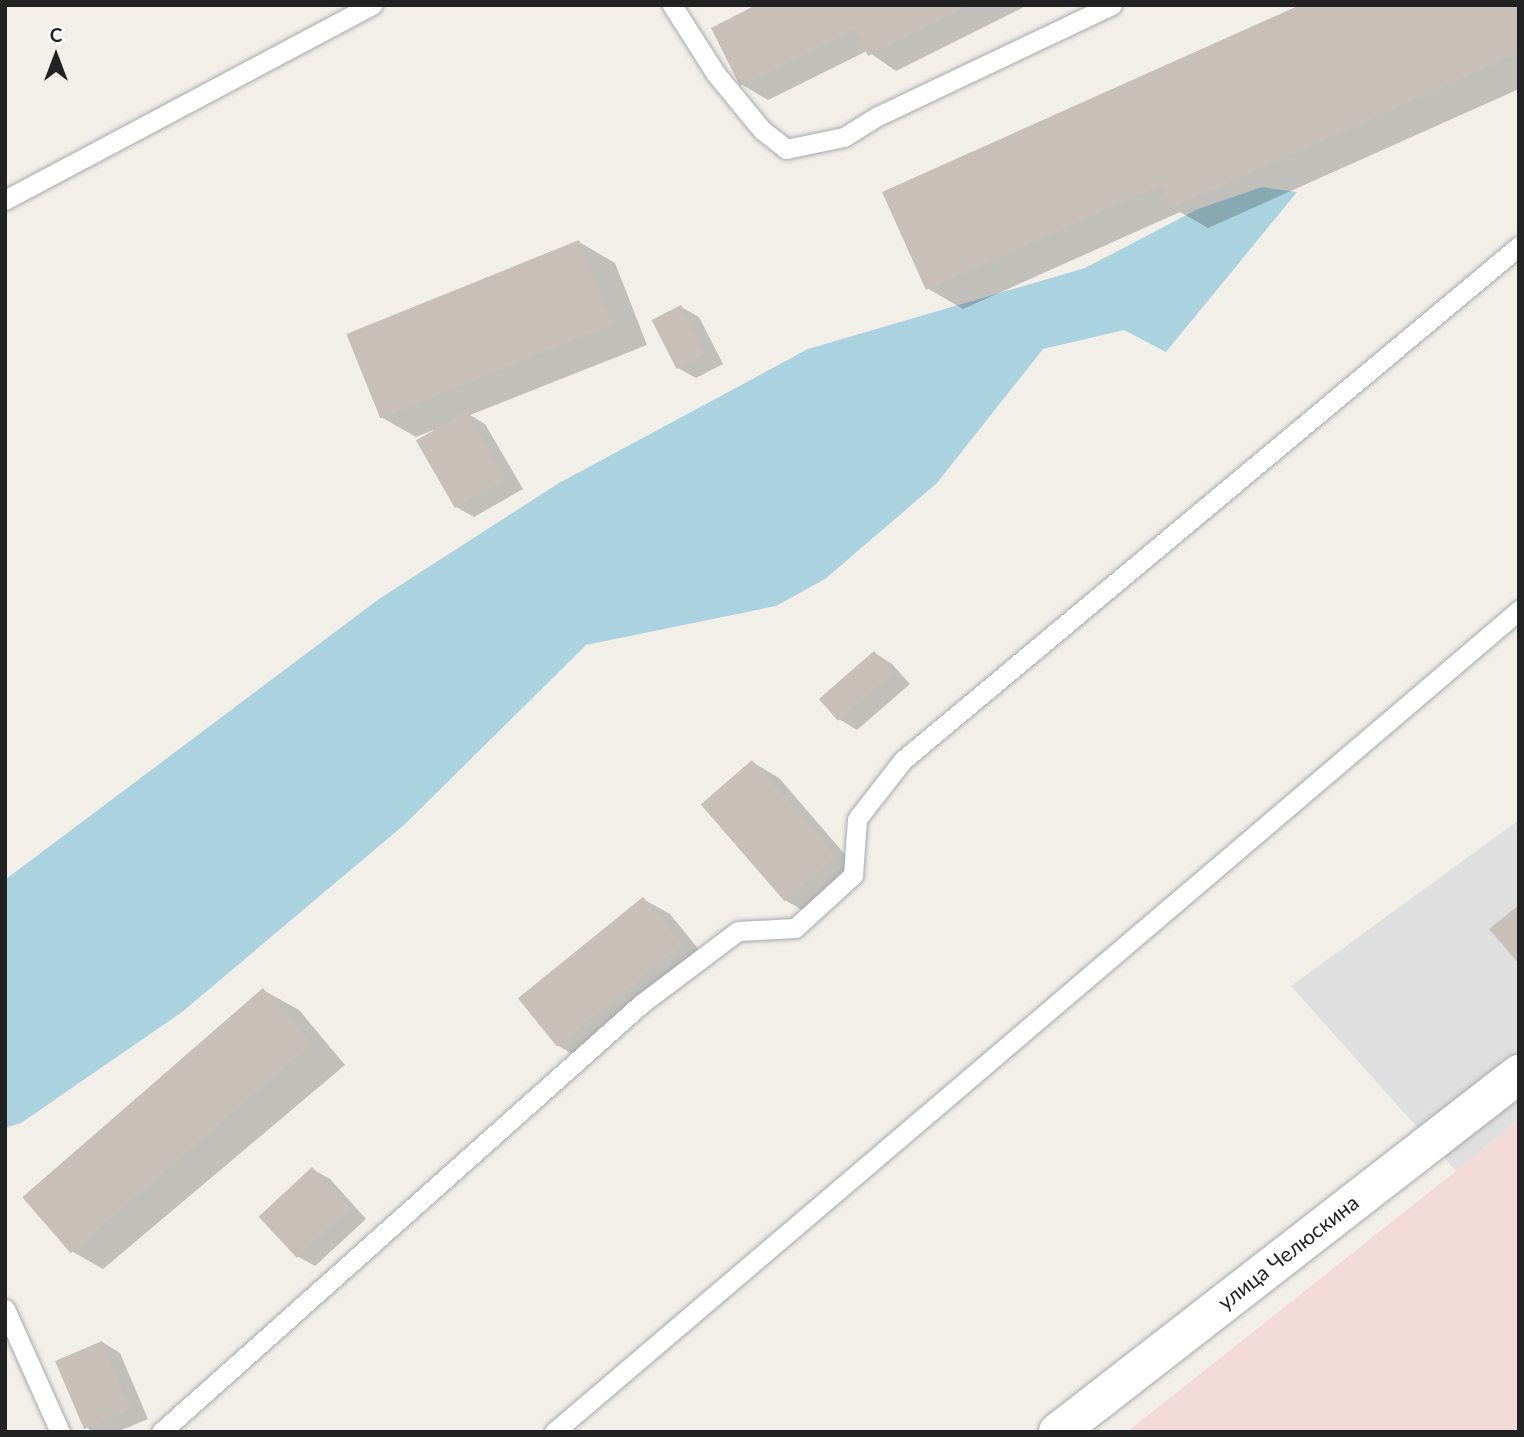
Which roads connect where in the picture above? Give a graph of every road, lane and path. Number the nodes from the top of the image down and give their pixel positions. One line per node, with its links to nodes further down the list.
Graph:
1 (372, 5): 4 (lane)
2 (673, 5): 3 (lane)
3 (1112, 5)
4 (5, 200)
5 (1519, 246): 10 (lane)
6 (1519, 610): 11 (lane)
7 (1519, 1074): 12 (street, улица Челюскина)
8 (5, 1309): 9 (lane)
9 (60, 1432)
10 (162, 1432)
11 (555, 1432)
12 (1058, 1432)

